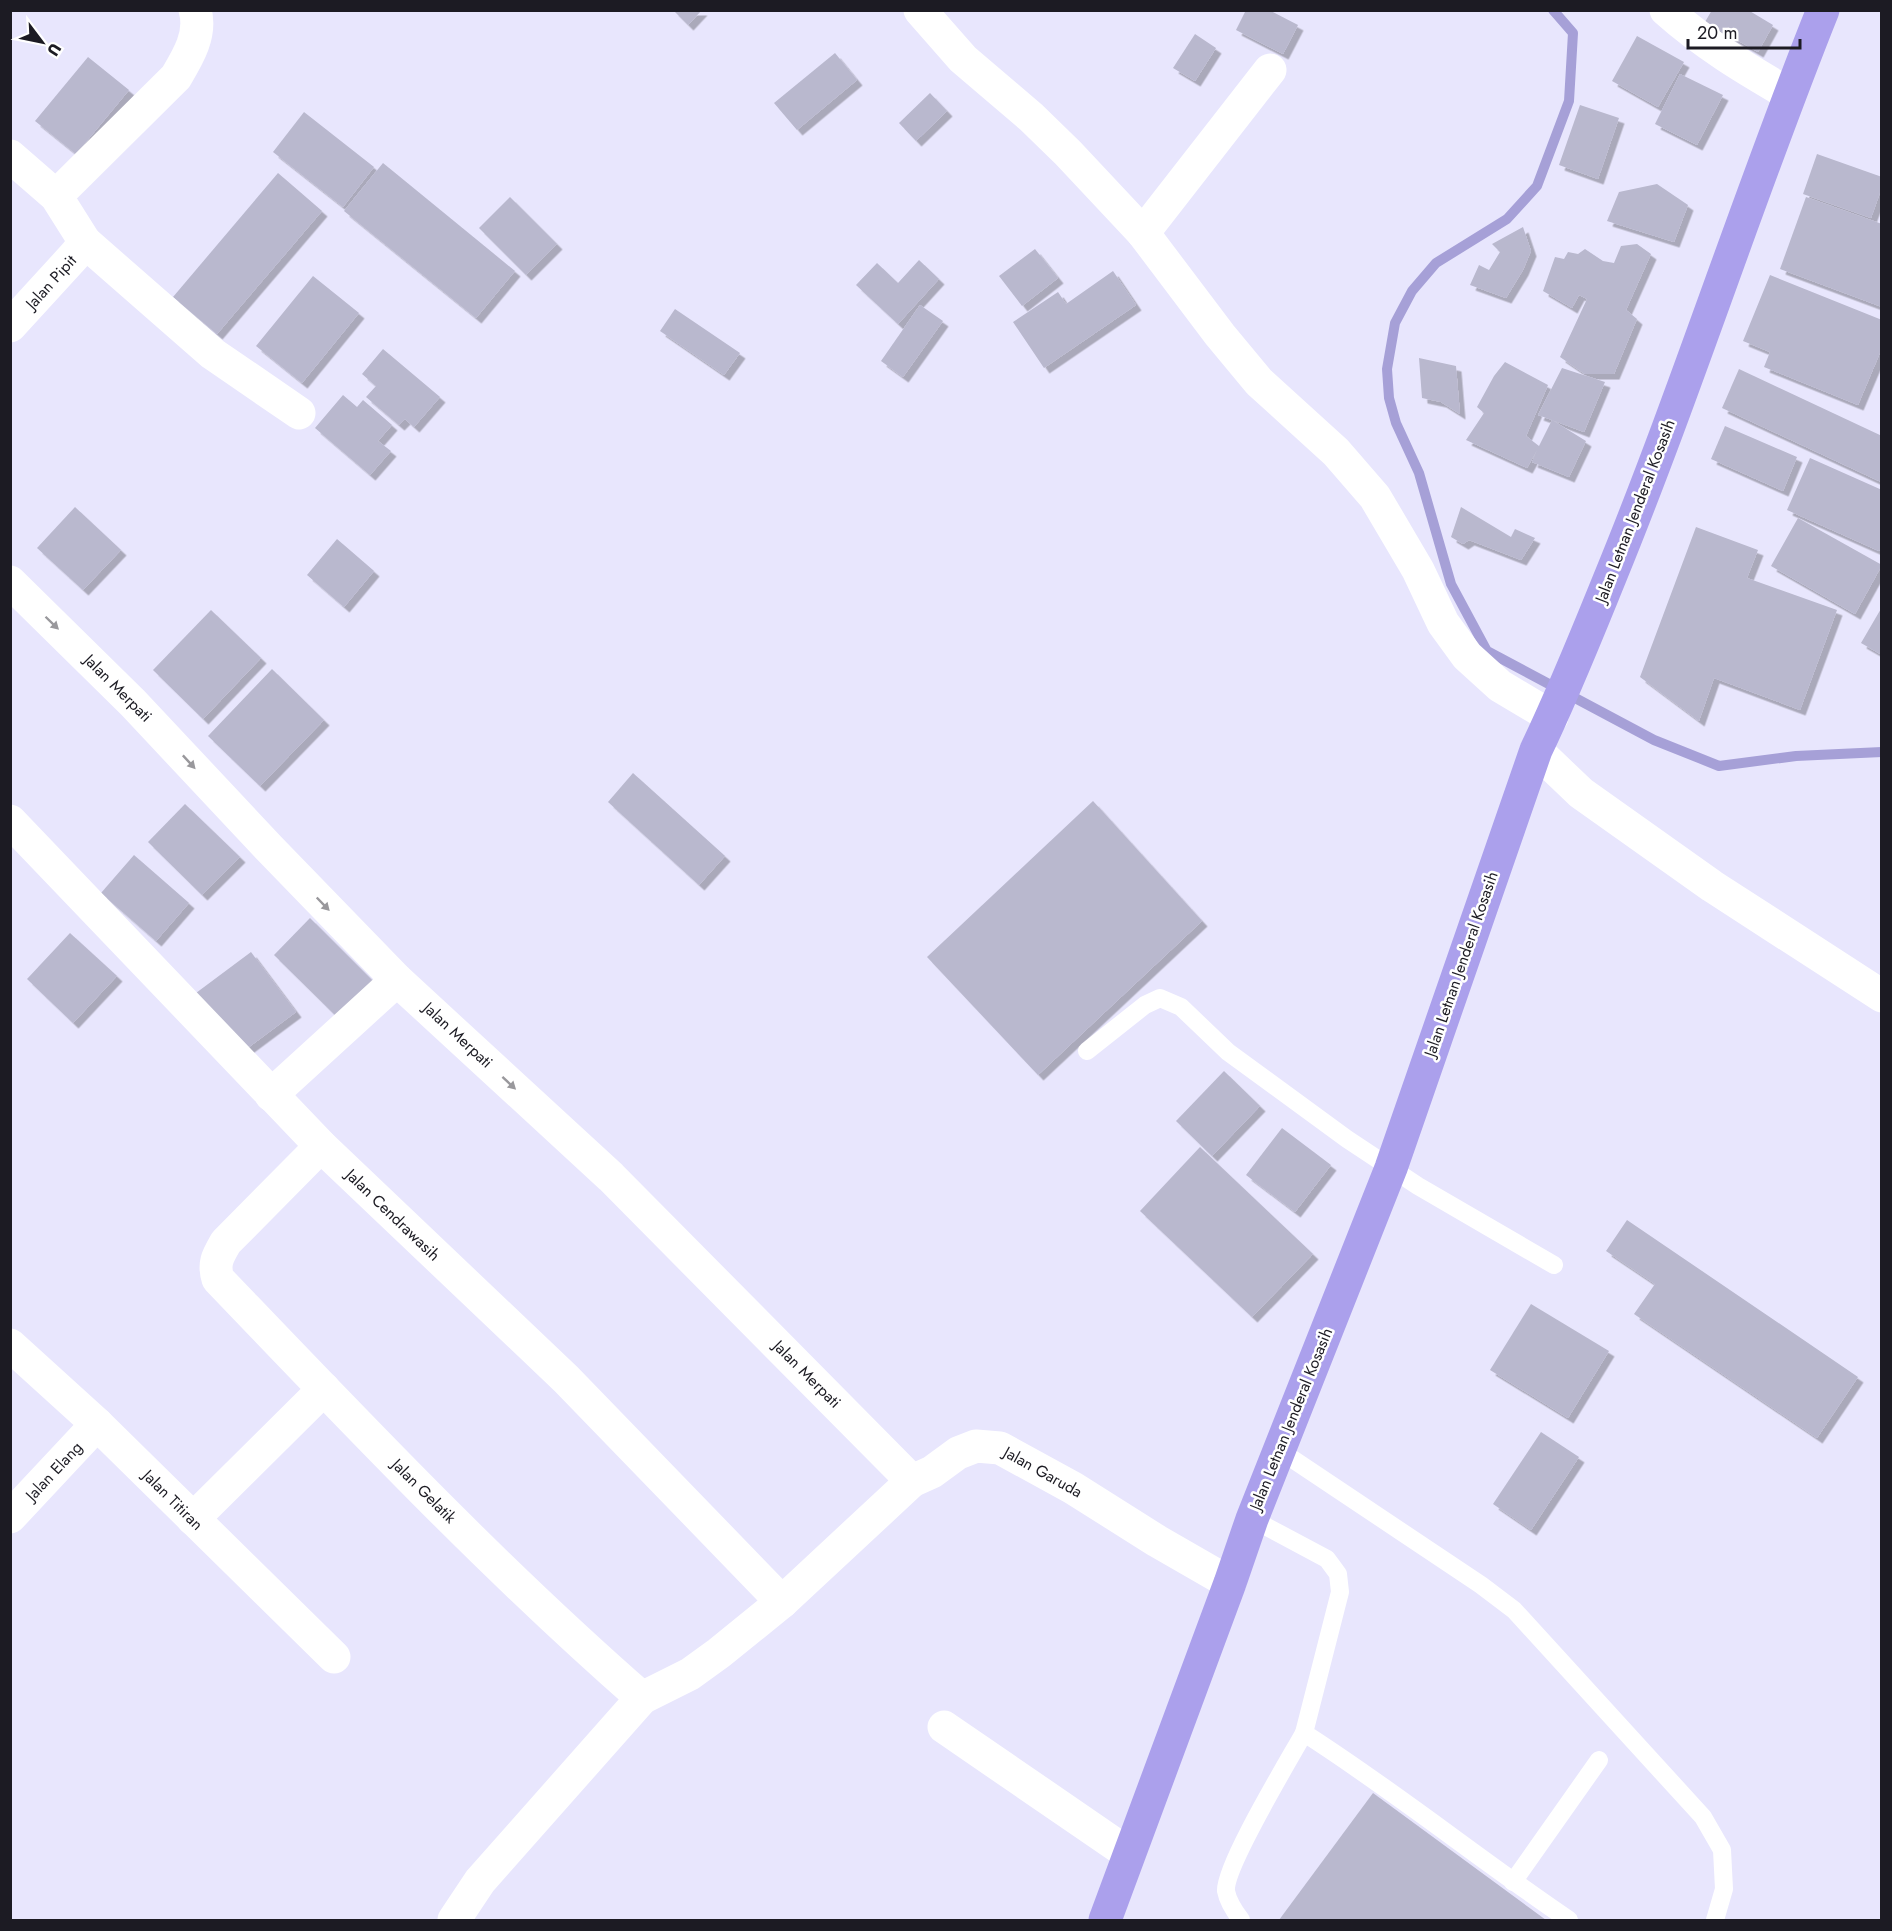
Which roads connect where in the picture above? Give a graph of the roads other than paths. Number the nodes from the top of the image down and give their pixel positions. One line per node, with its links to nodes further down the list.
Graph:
1 (195, 10): 8 (street)
2 (920, 10): 9 (street)
3 (1666, 10): 6 (street)
4 (1823, 10): 6 (highway, Jalan Letnan Jenderal Kosasih)
5 (1270, 70): 9 (street)
6 (1790, 94): 14 (highway, Jalan Letnan Jenderal Kosasih)
7 (10, 156): 8 (street, Jalan Pipit)
8 (56, 196): 10 (street, Jalan Pipit)
9 (1143, 233): 14 (street)
10 (85, 242): 11 (street, Jalan Pipit); 12 (street)
11 (10, 326)
12 (299, 413)
13 (10, 582): 17 (street, Jalan Merpati, one-way to 17)
14 (1556, 707): 15 (highway, Jalan Letnan Jenderal Kosasih)
15 (1536, 750): 18 (street); 22 (highway, Jalan Letnan Jenderal Kosasih)
16 (10, 821): 20 (street, Jalan Cendrawasih)
17 (397, 980): 20 (street); 28 (street, Jalan Merpati, one-way to 28)
18 (1881, 996)
19 (1088, 1051): 22 (lane)
20 (271, 1095): 21 (street, Jalan Cendrawasih)
21 (321, 1146): 25 (street, Jalan Gelatik); 33 (street, Jalan Cendrawasih)
22 (1391, 1168): 23 (lane); 27 (highway, Jalan Letnan Jenderal Kosasih)
23 (1554, 1265)
24 (10, 1346): 26 (street, Jalan Titiran)
25 (324, 1389): 30 (street); 35 (street, Jalan Gelatik)
26 (97, 1424): 29 (street, Jalan Elang); 30 (street, Jalan Titiran)
27 (1279, 1450): 31 (highway, Jalan Letnan Jenderal Kosasih); 45 (lane)
28 (912, 1481): 32 (street, Jalan Garuda); 33 (street, Jalan Garuda)
29 (10, 1517)
30 (193, 1519): 34 (street, Jalan Titiran)
31 (1252, 1519): 32 (highway, Jalan Letnan Jenderal Kosasih); 37 (lane)
32 (1230, 1583): 39 (highway, Jalan Letnan Jenderal Kosasih)
33 (782, 1602): 35 (street)
34 (334, 1657)
35 (642, 1698): 41 (street)
36 (944, 1727): 39 (street)
37 (1304, 1733): 40 (lane); 43 (lane)
38 (1599, 1760): 40 (lane)
39 (1129, 1854): 42 (highway, Jalan Letnan Jenderal Kosasih)
40 (1513, 1882): 44 (lane)
41 (454, 1920)
42 (1106, 1920)
43 (1241, 1920)
44 (1569, 1920)
45 (1715, 1920)

